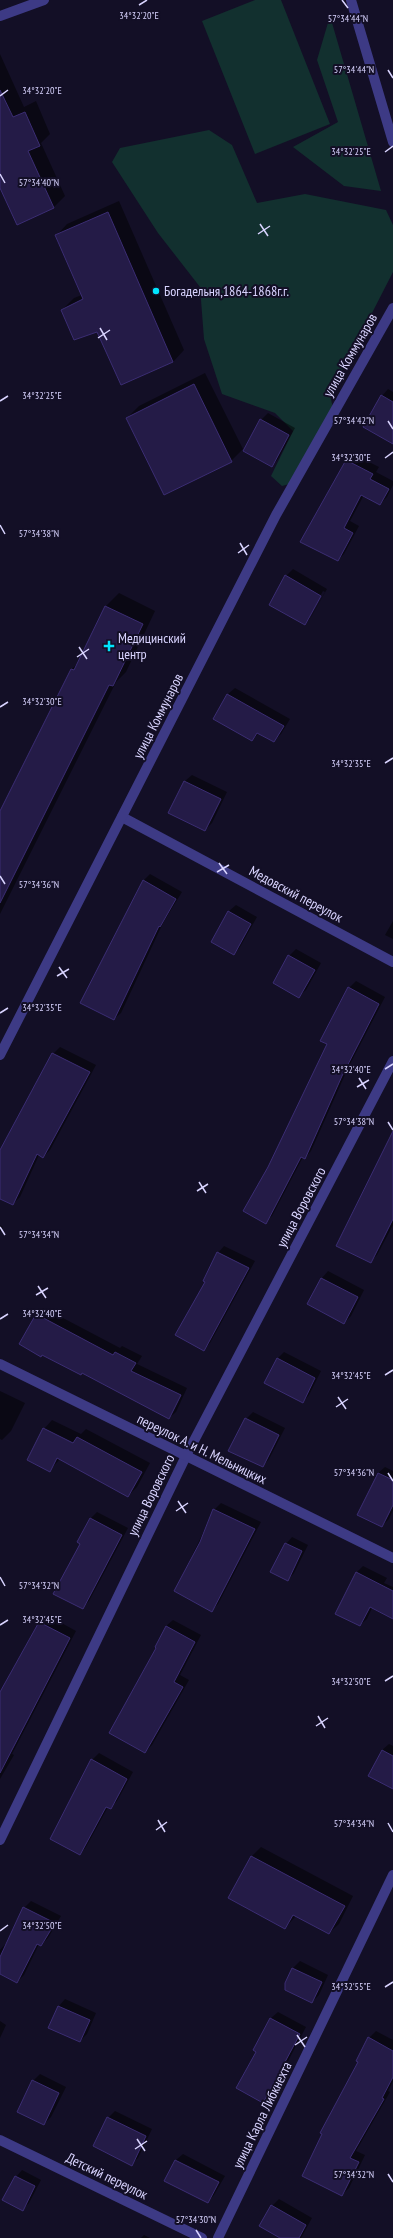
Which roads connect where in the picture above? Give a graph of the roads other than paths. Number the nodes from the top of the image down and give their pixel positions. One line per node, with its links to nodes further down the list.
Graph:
1 (44, 0): 3 (street)
2 (351, 0): 4 (street)
3 (0, 16)
4 (393, 142)
5 (393, 308): 6 (street, улица Коммунаров)
6 (122, 817): 7 (street, Медовский переулок); 8 (street, улица Коммунаров)
7 (393, 962)
8 (0, 1055)
9 (393, 1061): 11 (street, улица Воровского)
10 (0, 1364): 11 (street, переулок А. и Н. Мельницких)
11 (186, 1456): 12 (street, переулок А. и Н. Мельницких); 13 (street, улица Воровского)
12 (393, 1558)
13 (0, 1840)
14 (393, 1875): 17 (street, улица Карла Либкнехта)
15 (0, 2140): 16 (street, Детский переулок)
16 (202, 2238)
17 (218, 2238)

